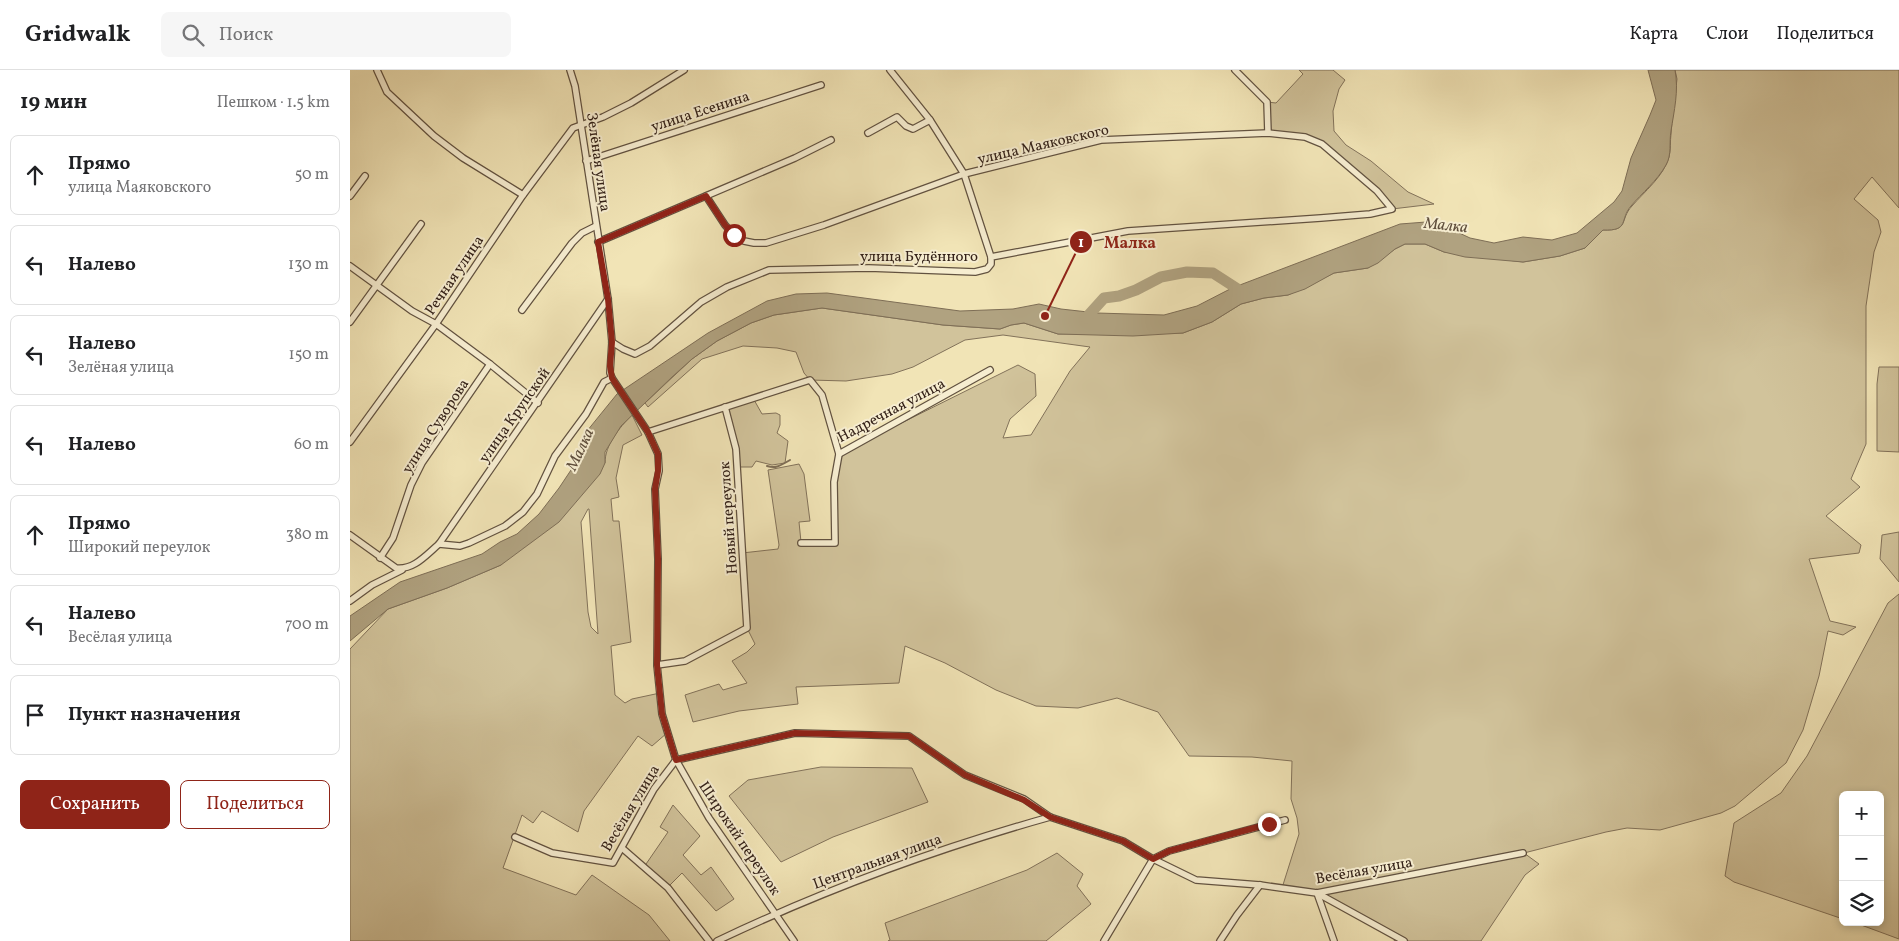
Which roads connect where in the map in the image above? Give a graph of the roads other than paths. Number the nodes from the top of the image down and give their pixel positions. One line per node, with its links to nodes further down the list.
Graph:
1 (377, 70): 15 (street)
2 (570, 70): 8 (street, Зелёная улица)
3 (684, 70): 8 (street)
4 (890, 70): 7 (street)
5 (1236, 70): 10 (street)
6 (821, 85): 12 (street, улица Есенина)
7 (930, 120): 9 (street); 13 (street)
8 (581, 125): 12 (street, Зелёная улица); 15 (street, Речная улица)
9 (868, 133)
10 (1268, 133): 13 (street, улица Маяковского); 18 (street, улица Маяковского)
11 (832, 140): 17 (street)
12 (586, 161): 20 (street, Зелёная улица)
13 (964, 174): 17 (street, улица Маяковского); 22 (street)
14 (366, 176): 16 (street)
15 (523, 195): 28 (street, Речная улица)
16 (350, 196)
17 (706, 196): 21 (street)
18 (1392, 209): 22 (street, улица Будённого)
19 (421, 224): 24 (street)
20 (596, 226): 21 (street, Зелёная улица); 26 (street)
21 (598, 242): 25 (street, Зелёная улица)
22 (990, 257): 29 (street, улица Будённого)
23 (350, 266): 24 (street)
24 (377, 285): 27 (street); 28 (street)
25 (608, 299): 29 (street, Зелёная улица); 33 (street, улица Крупской)
26 (522, 310)
27 (350, 322)
28 (436, 324): 30 (street); 36 (street, Речная улица)
29 (612, 342): 32 (street, Зелёная улица)
30 (490, 364): 33 (street); 41 (street, улица Суворова)
31 (990, 370): 37 (street, Надречная улица)
32 (612, 378): 35 (street, Широкий переулок); 40 (street)
33 (538, 403): 40 (street, улица Крупской)
34 (725, 407): 35 (street, Надречная улица); 37 (street, Надречная улица); 44 (street, Новый переулок)
35 (648, 432): 44 (street, Широкий переулок)
36 (350, 442)
37 (839, 454): 39 (street)
38 (350, 535): 41 (street)
39 (801, 543)
40 (439, 544): 42 (street, улица Крупской)
41 (380, 558): 42 (street)
42 (404, 569): 43 (street)
43 (350, 601)
44 (657, 665): 45 (street, Широкий переулок)
45 (676, 760): 46 (street, Весёлая улица); 49 (street, Весёлая улица); 54 (street, Широкий переулок)
46 (1050, 817): 51 (street, Весёлая улица); 54 (street, Центральная улица)
47 (1284, 820): 51 (street)
48 (515, 837): 49 (street, Весёлая улица)
49 (622, 848): 55 (street)
50 (1523, 853): 53 (street, Весёлая улица)
51 (1153, 859): 52 (street, Весёлая улица); 58 (street)
52 (1260, 884): 53 (street, Весёлая улица); 59 (street)
53 (1317, 893): 60 (street); 61 (street)
54 (775, 913): 56 (street, Центральная улица); 57 (street, Широкий переулок)
55 (709, 941)
56 (717, 941)
57 (794, 941)
58 (1104, 941)
59 (1220, 941)
60 (1334, 941)
61 (1404, 941)

